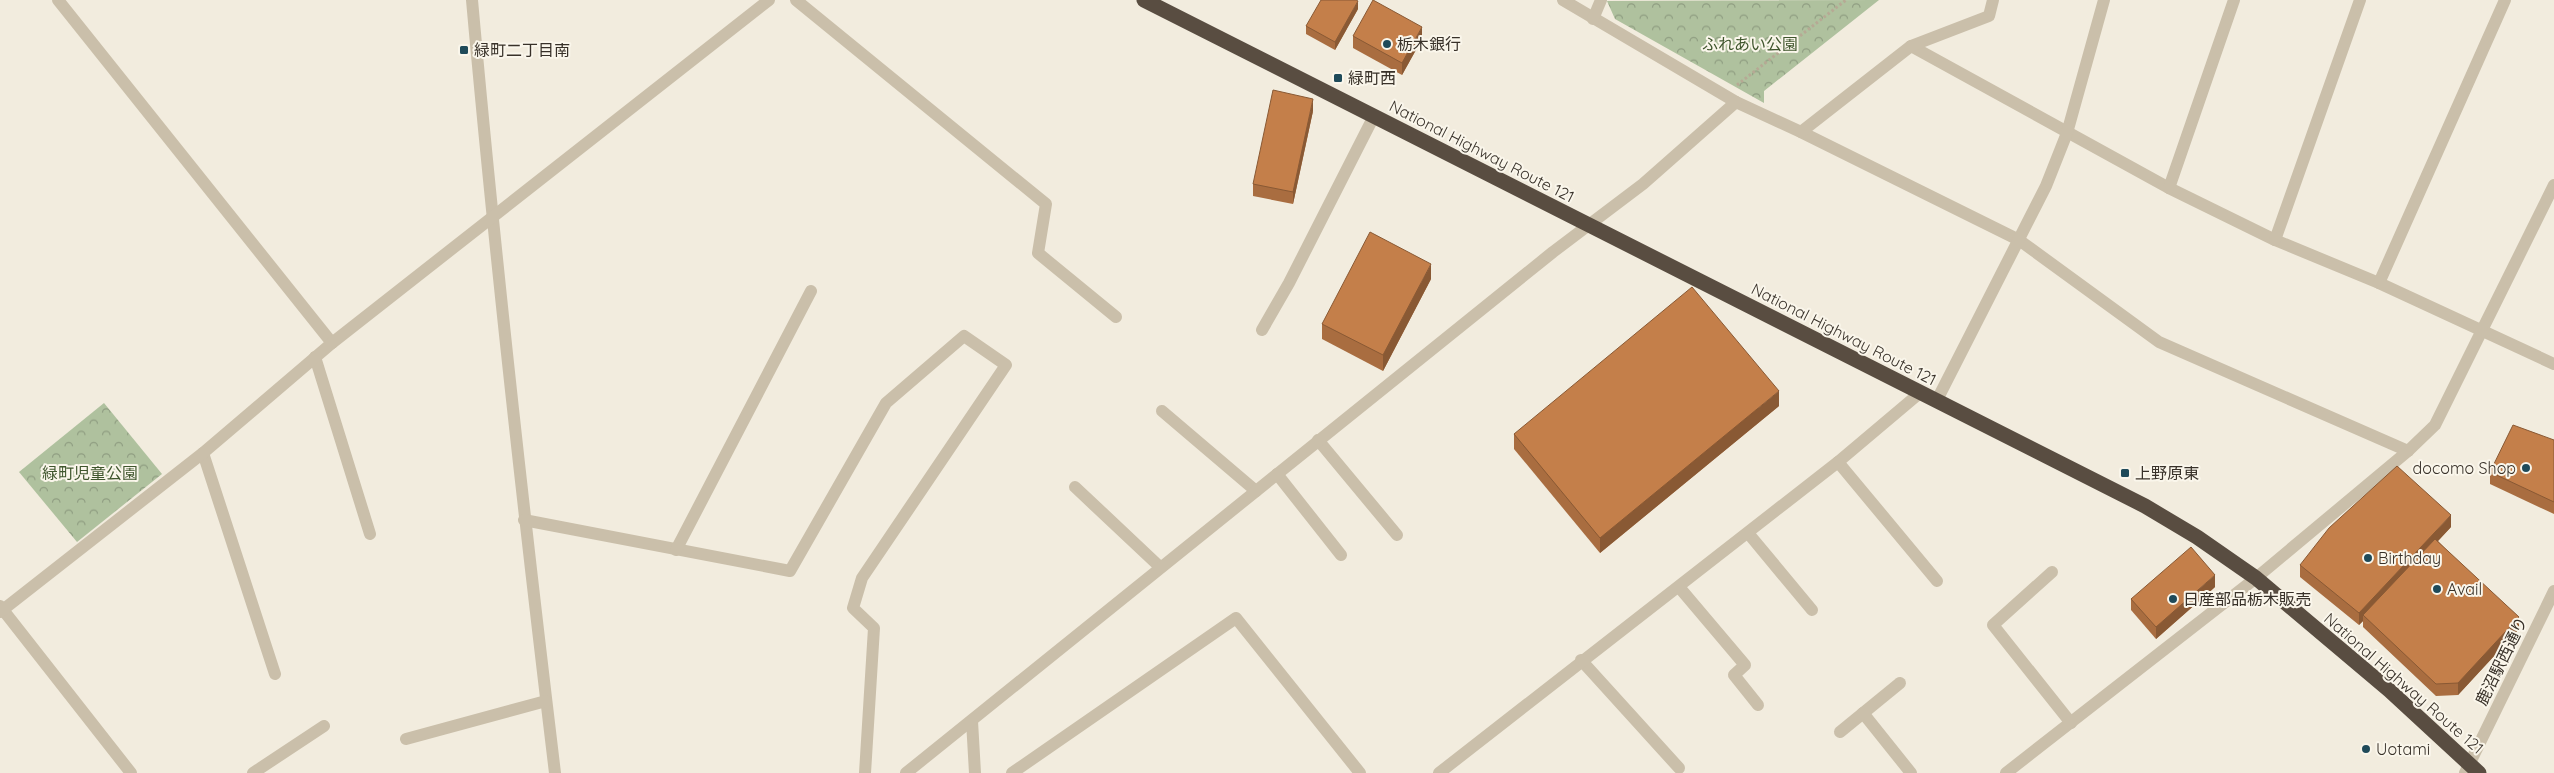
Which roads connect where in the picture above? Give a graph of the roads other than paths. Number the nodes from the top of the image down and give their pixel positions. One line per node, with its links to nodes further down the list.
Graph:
1 (58, 0): 31 (street)
2 (472, 0): 22 (street)
3 (769, 0): 22 (street)
4 (796, 0): 28 (street)
5 (1144, 0): 13 (highway, National Highway Route 121)
6 (1564, 0): 14 (street)
7 (1601, 0): 14 (street)
8 (1993, 0): 15 (street)
9 (2104, 0): 19 (street)
10 (2234, 0): 21 (street)
11 (2360, 0): 25 (street)
12 (2505, 0): 26 (street)
13 (1169, 6): 17 (highway, National Highway Route 121)
14 (1593, 19): 16 (street)
15 (1910, 46): 18 (street); 19 (street)
16 (1736, 102): 18 (street); 23 (street)
17 (1374, 116): 23 (highway, National Highway Route 121); 29 (street)
18 (1801, 132): 24 (street)
19 (2068, 133): 21 (street); 24 (street)
20 (2554, 185): 30 (street)
21 (2169, 188): 25 (street)
22 (491, 218): 31 (street); 44 (street)
23 (1589, 225): 34 (highway, National Highway Route 121); 37 (street)
24 (2019, 240): 35 (street); 38 (street)
25 (2275, 240): 26 (street)
26 (2379, 283): 30 (street)
27 (811, 291): 48 (street)
28 (1116, 316)
29 (1262, 330)
30 (2483, 330): 33 (street); 38 (street)
31 (332, 343): 32 (street)
32 (315, 358): 39 (street); 46 (street)
33 (2554, 364)
34 (1921, 392): 35 (highway, National Highway Route 121); 40 (street)
35 (1937, 400): 52 (highway, National Highway Route 121)
36 (1162, 411): 43 (street)
37 (1318, 440): 41 (street); 47 (street)
38 (2408, 451): 52 (street)
39 (203, 453): 56 (street); 59 (street)
40 (1838, 462): 45 (street); 53 (street)
41 (1277, 474): 43 (street); 49 (street)
42 (1075, 487): 50 (street)
43 (1256, 491): 50 (street)
44 (524, 520): 48 (street); 61 (street)
45 (1748, 533): 54 (street); 57 (street)
46 (370, 534)
47 (1397, 535)
48 (676, 550): 74 (street)
49 (1341, 556)
50 (1160, 567): 64 (street)
51 (2052, 572): 65 (street)
52 (2256, 578): 65 (street); 70 (highway, National Highway Route 121)
53 (1937, 581)
54 (1679, 587): 58 (street); 62 (street)
55 (2554, 591): 70 (street, 鹿沼駅西通り)
56 (1, 609): 71 (street)
57 (1812, 610)
58 (1581, 660): 69 (street); 79 (street)
59 (275, 674)
60 (1900, 683): 63 (street)
61 (546, 701): 68 (street); 73 (street)
62 (1758, 705)
63 (1863, 713): 67 (street); 80 (street)
64 (972, 721): 75 (street); 76 (street)
65 (2071, 723): 81 (street)
66 (324, 726): 72 (street)
67 (1840, 732)
68 (406, 739)
69 (1679, 768)
70 (2471, 770)
71 (131, 773)
72 (253, 773)
73 (555, 773)
74 (865, 773)
75 (906, 773)
76 (975, 773)
77 (1012, 773): 78 (street)
78 (1360, 773)
79 (1439, 773)
80 (1911, 773)
81 (2006, 773)

